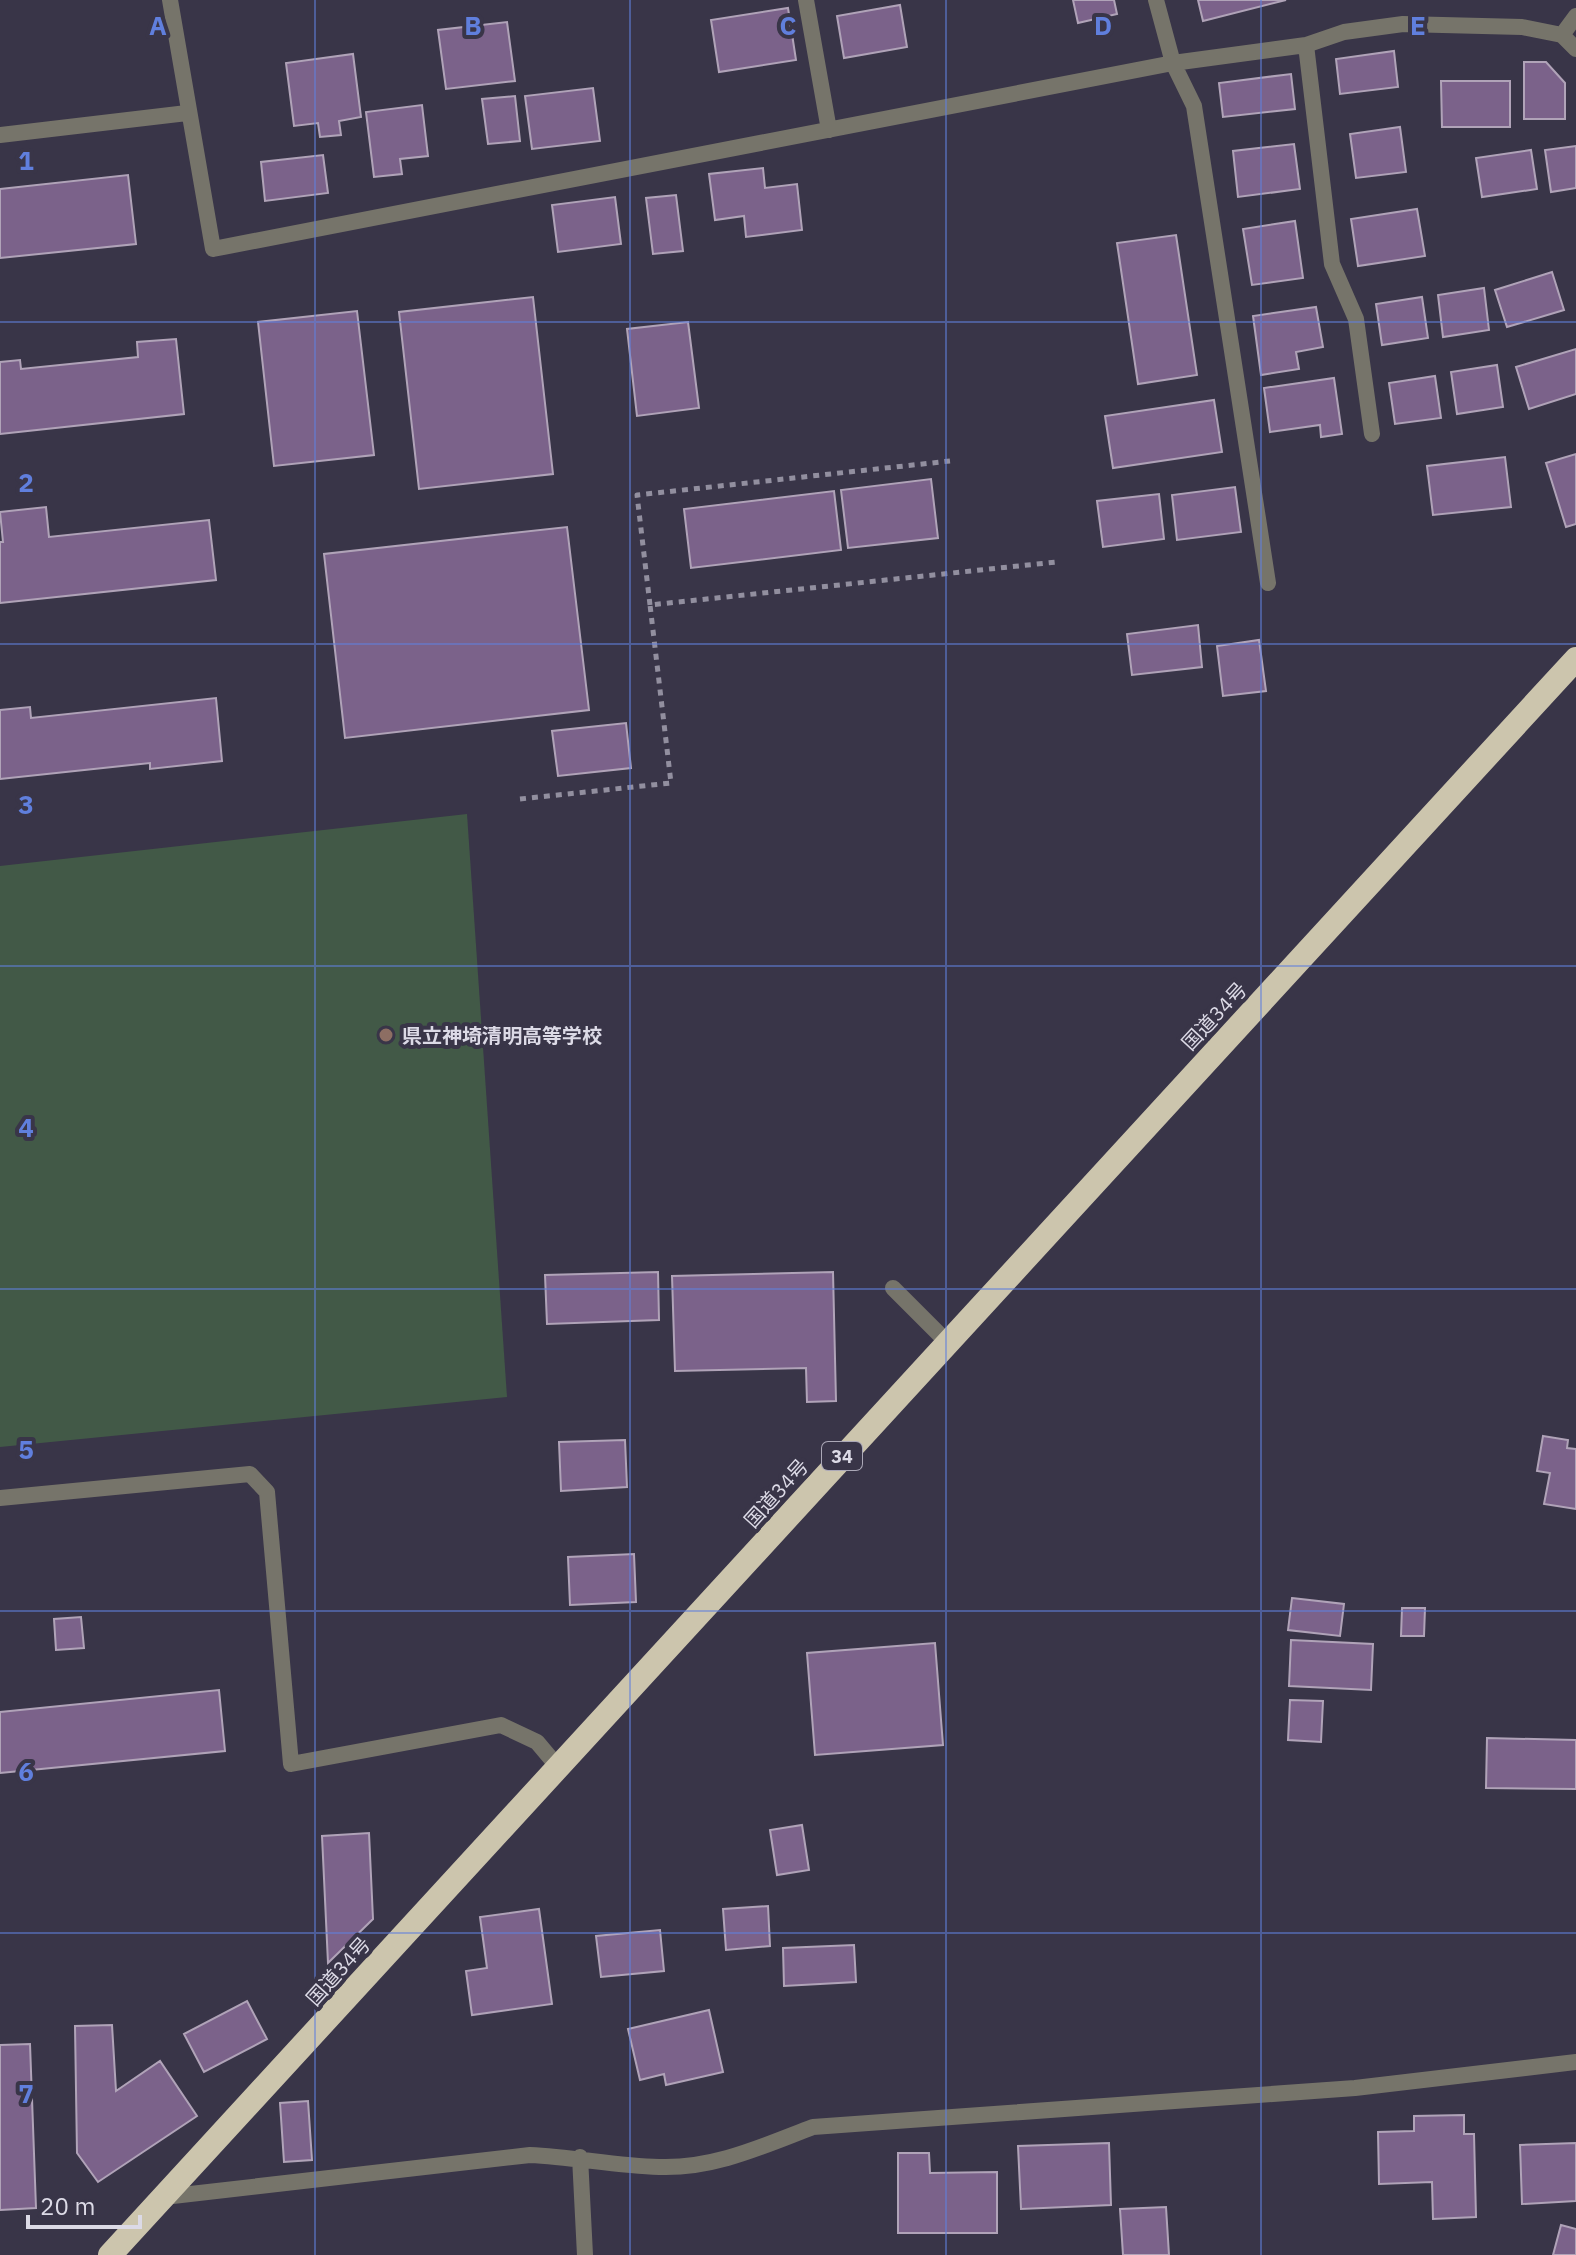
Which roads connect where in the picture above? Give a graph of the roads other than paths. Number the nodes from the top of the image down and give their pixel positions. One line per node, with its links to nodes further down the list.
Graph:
1 (170, 0): 9 (street)
2 (806, 0): 10 (street)
3 (1156, 0): 8 (street)
4 (1576, 16): 5 (street)
5 (1562, 35): 6 (street); 7 (street)
6 (1306, 45): 8 (street); 12 (street)
7 (1576, 49)
8 (1173, 63): 10 (street); 13 (street)
9 (187, 113): 10 (street); 11 (street)
10 (829, 130)
11 (0, 135)
12 (1372, 434)
13 (1268, 583)
14 (1576, 659): 16 (highway, 国道34号 / 34)
15 (893, 1288): 16 (street)
16 (947, 1342): 18 (highway, 国道34号 / 34)
17 (0, 1498): 18 (street)
18 (558, 1767): 21 (highway, 国道34号 / 34)
19 (1576, 2062): 20 (street)
20 (580, 2157): 21 (street); 23 (street)
21 (164, 2197): 22 (highway, 国道34号 / 34)
22 (110, 2255)
23 (585, 2255)

